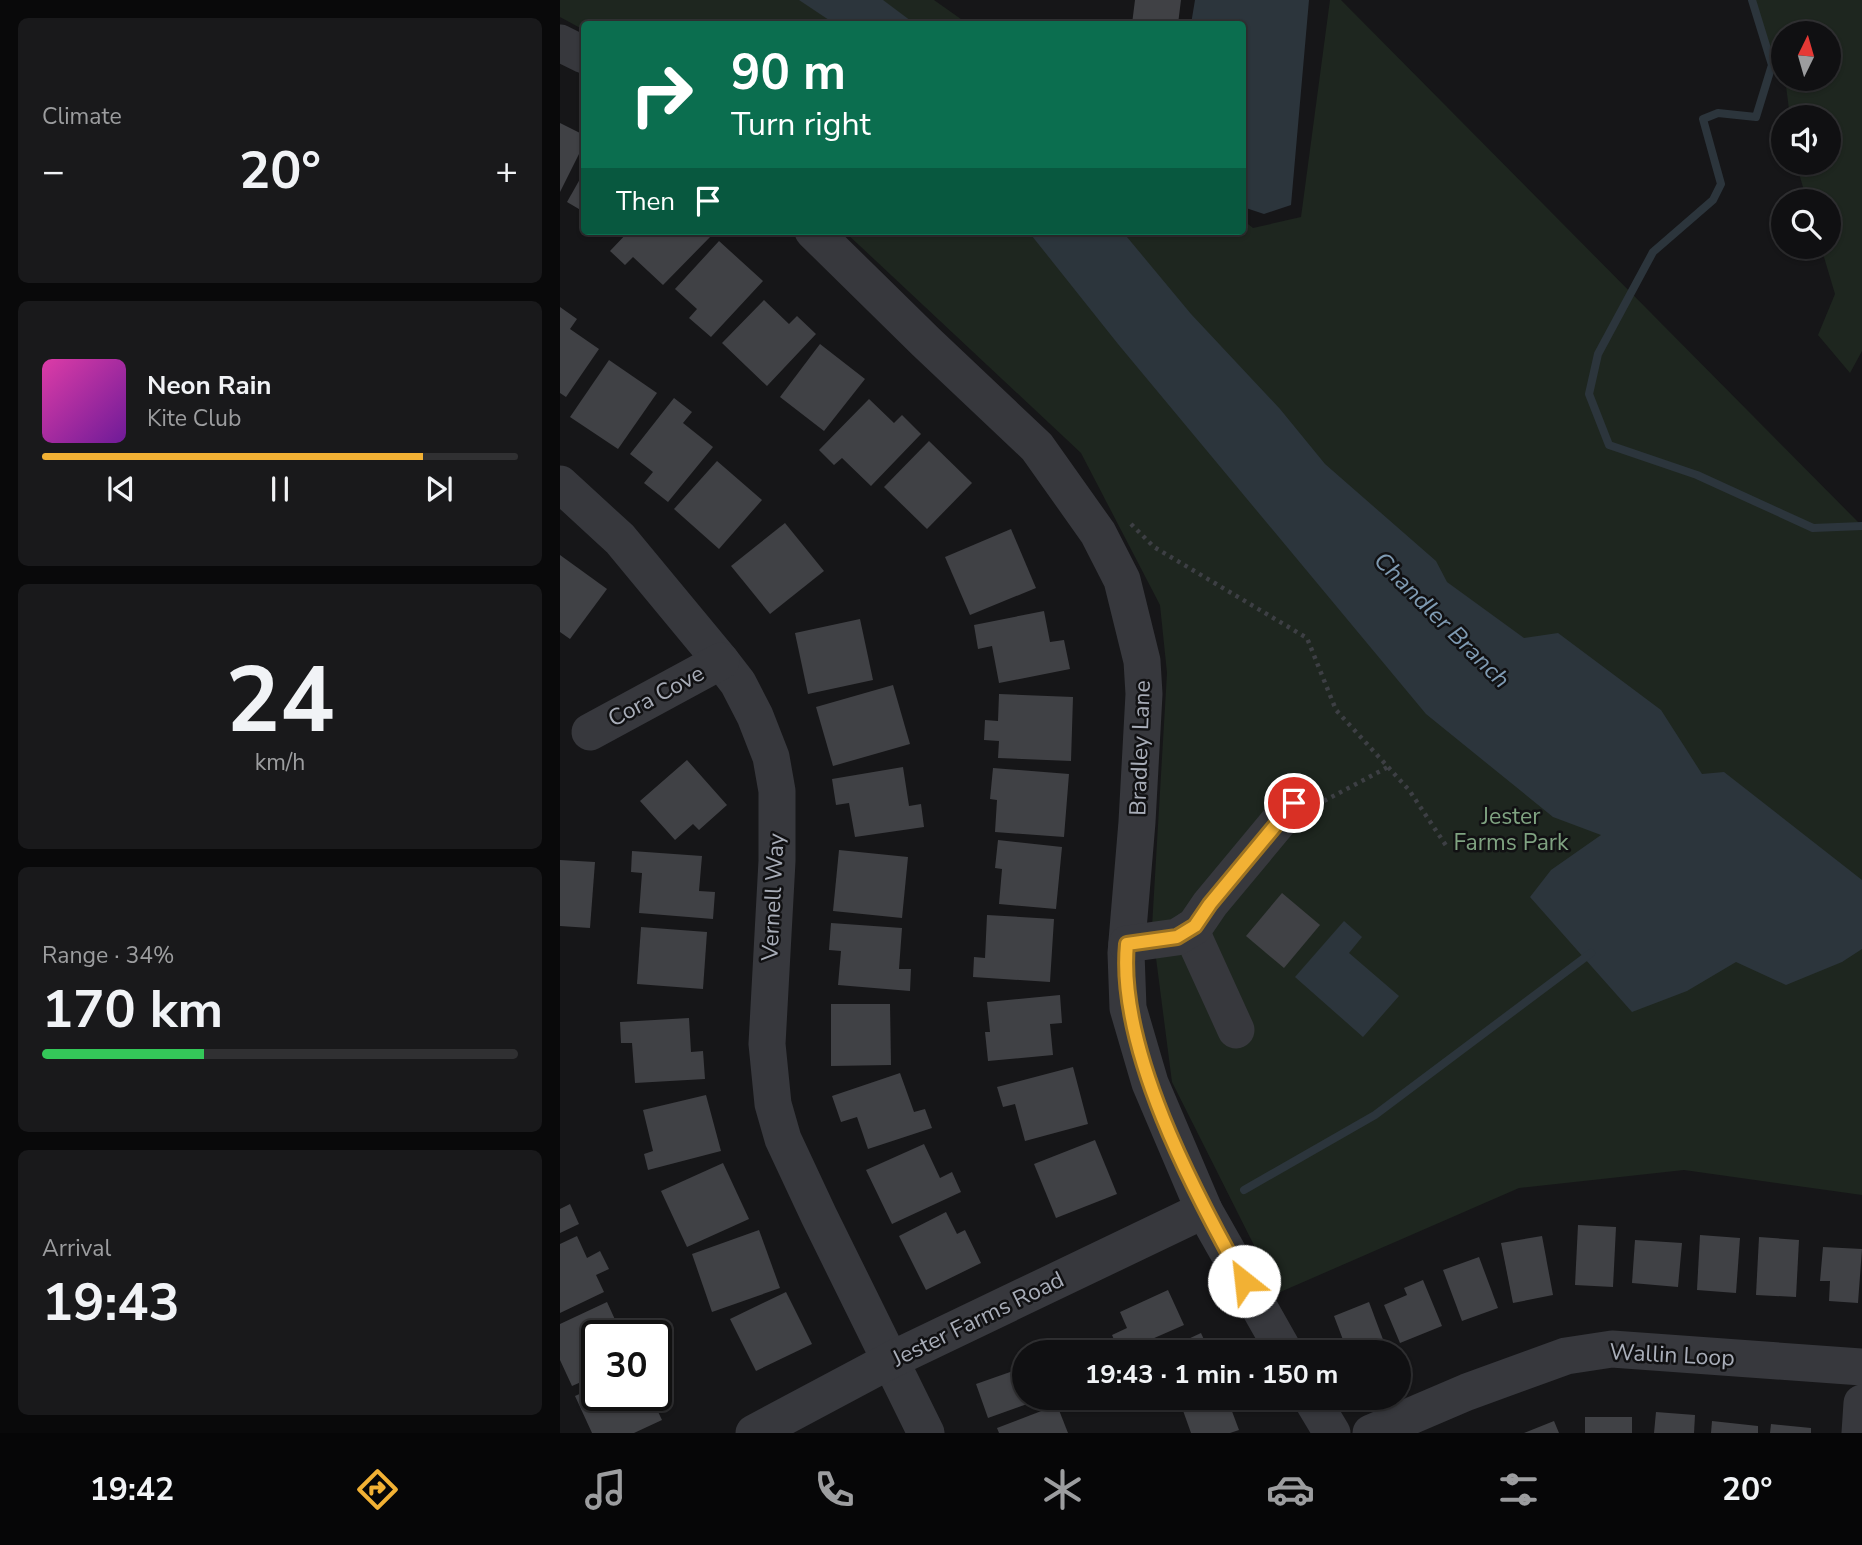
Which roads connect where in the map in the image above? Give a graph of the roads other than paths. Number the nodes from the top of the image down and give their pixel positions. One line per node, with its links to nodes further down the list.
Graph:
1 (560, 43): 2 (street)
2 (581, 54)
3 (817, 235): 9 (street, Bradley Lane)
4 (560, 484): 5 (street, Vernell Way)
5 (721, 661): 6 (street, Cora Cove); 13 (street, Vernell Way)
6 (590, 732)
7 (1306, 806): 8 (street)
8 (1190, 929): 9 (street); 10 (street)
9 (1127, 944): 11 (street, Bradley Lane)
10 (1236, 1030)
11 (1204, 1210): 12 (street, Bradley Lane); 13 (street, Jester Farms Road)
12 (1278, 1340)
13 (891, 1360): 17 (street, Jester Farms Road); 18 (street)
14 (1862, 1367): 20 (street, Wallin Loop)
15 (1862, 1404): 21 (street)
16 (1318, 1410): 19 (street)
17 (754, 1433)
18 (926, 1433)
19 (1332, 1433)
20 (1371, 1433)
21 (1860, 1433)

